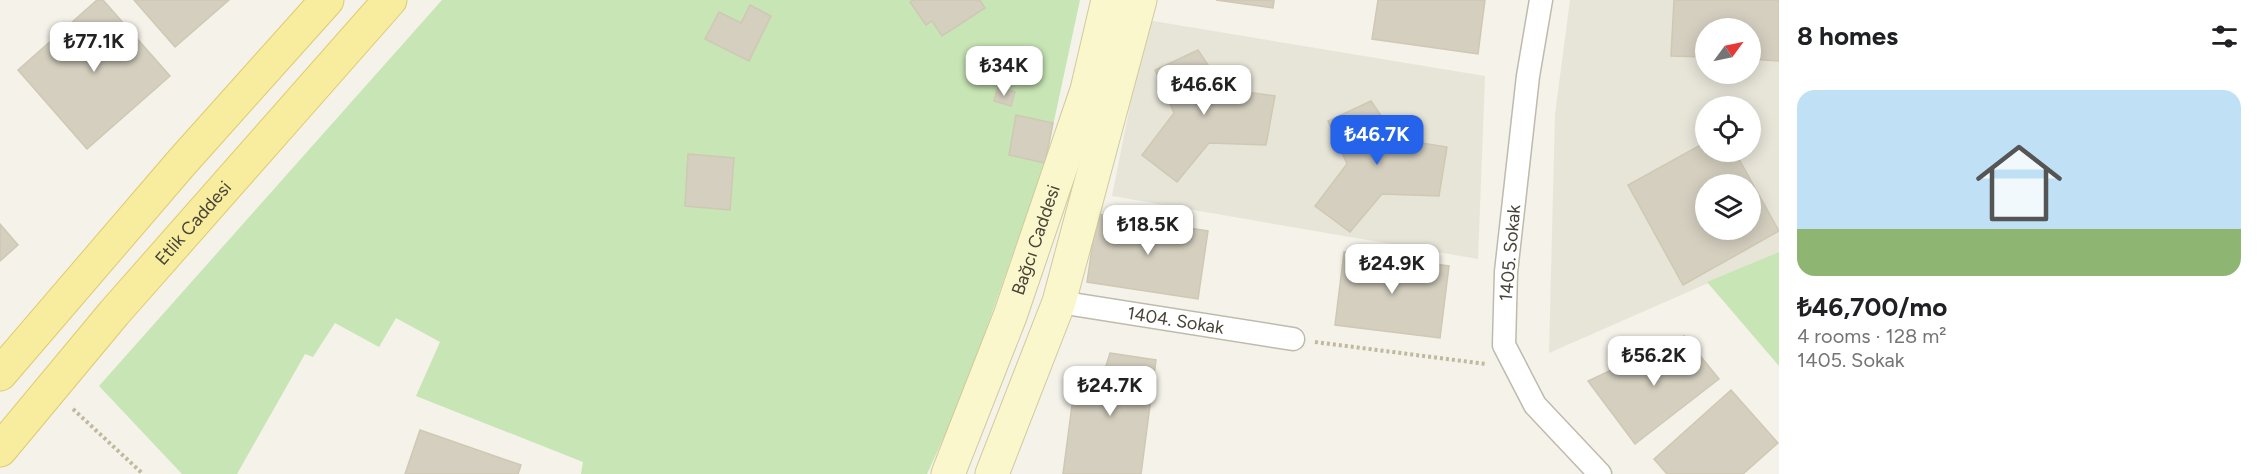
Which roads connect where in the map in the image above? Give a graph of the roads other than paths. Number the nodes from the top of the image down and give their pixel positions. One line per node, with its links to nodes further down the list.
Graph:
1 (327, 0): 8 (main road)
2 (390, 0): 9 (main road, Etlik Caddesi)
3 (1108, 0): 10 (main road, Bağcı Caddesi)
4 (1140, 0): 6 (main road, Bağcı Caddesi)
5 (1541, 0): 12 (street, 1405. Sokak)
6 (1059, 302): 7 (street, 1404. Sokak); 11 (main road, Bağcı Caddesi)
7 (1293, 339)
8 (0, 374)
9 (0, 450)
10 (948, 474)
11 (992, 474)
12 (1600, 474)

